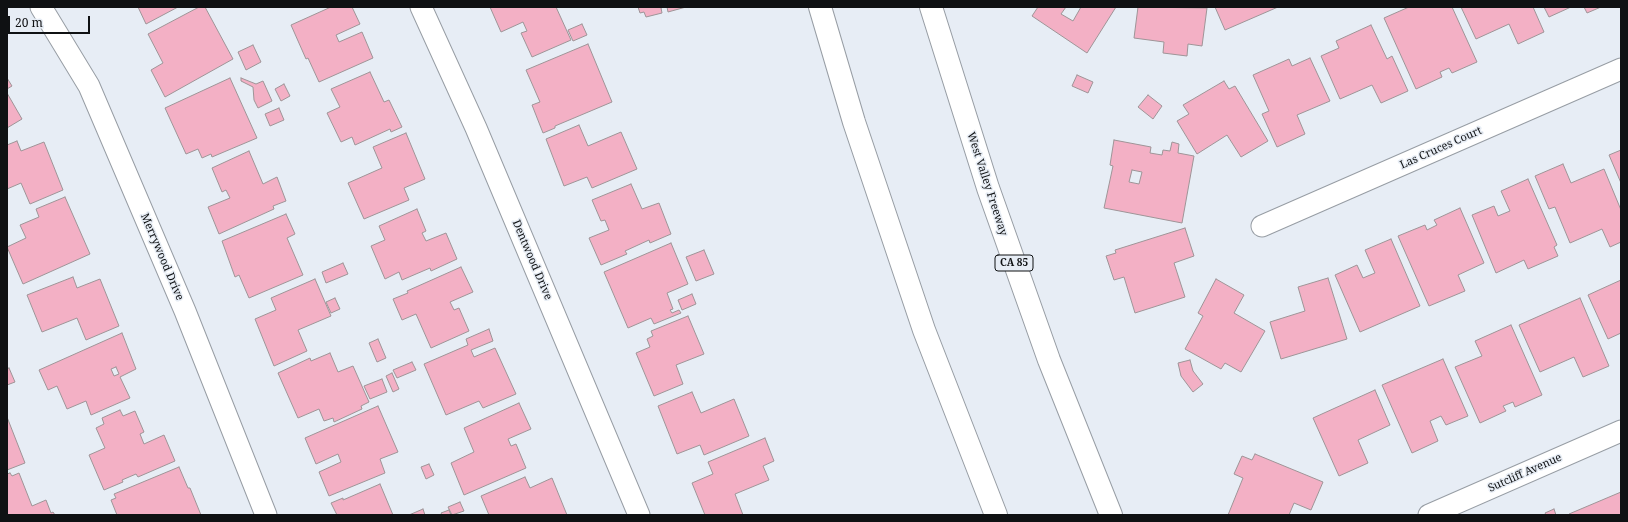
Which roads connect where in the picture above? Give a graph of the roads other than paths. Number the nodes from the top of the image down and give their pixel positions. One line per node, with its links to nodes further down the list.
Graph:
1 (41, 7): 8 (street, Merrywood Drive)
2 (421, 7): 9 (street, Dentwood Drive)
3 (820, 7): 10 (highway)
4 (931, 7): 11 (highway, West Valley Freeway / CA 85)
5 (1621, 69): 6 (street, Las Cruces Court)
6 (1262, 226)
7 (1621, 432): 12 (street, Sutcliff Avenue)
8 (266, 515)
9 (639, 515)
10 (996, 515)
11 (1111, 515)
12 (1429, 515)

